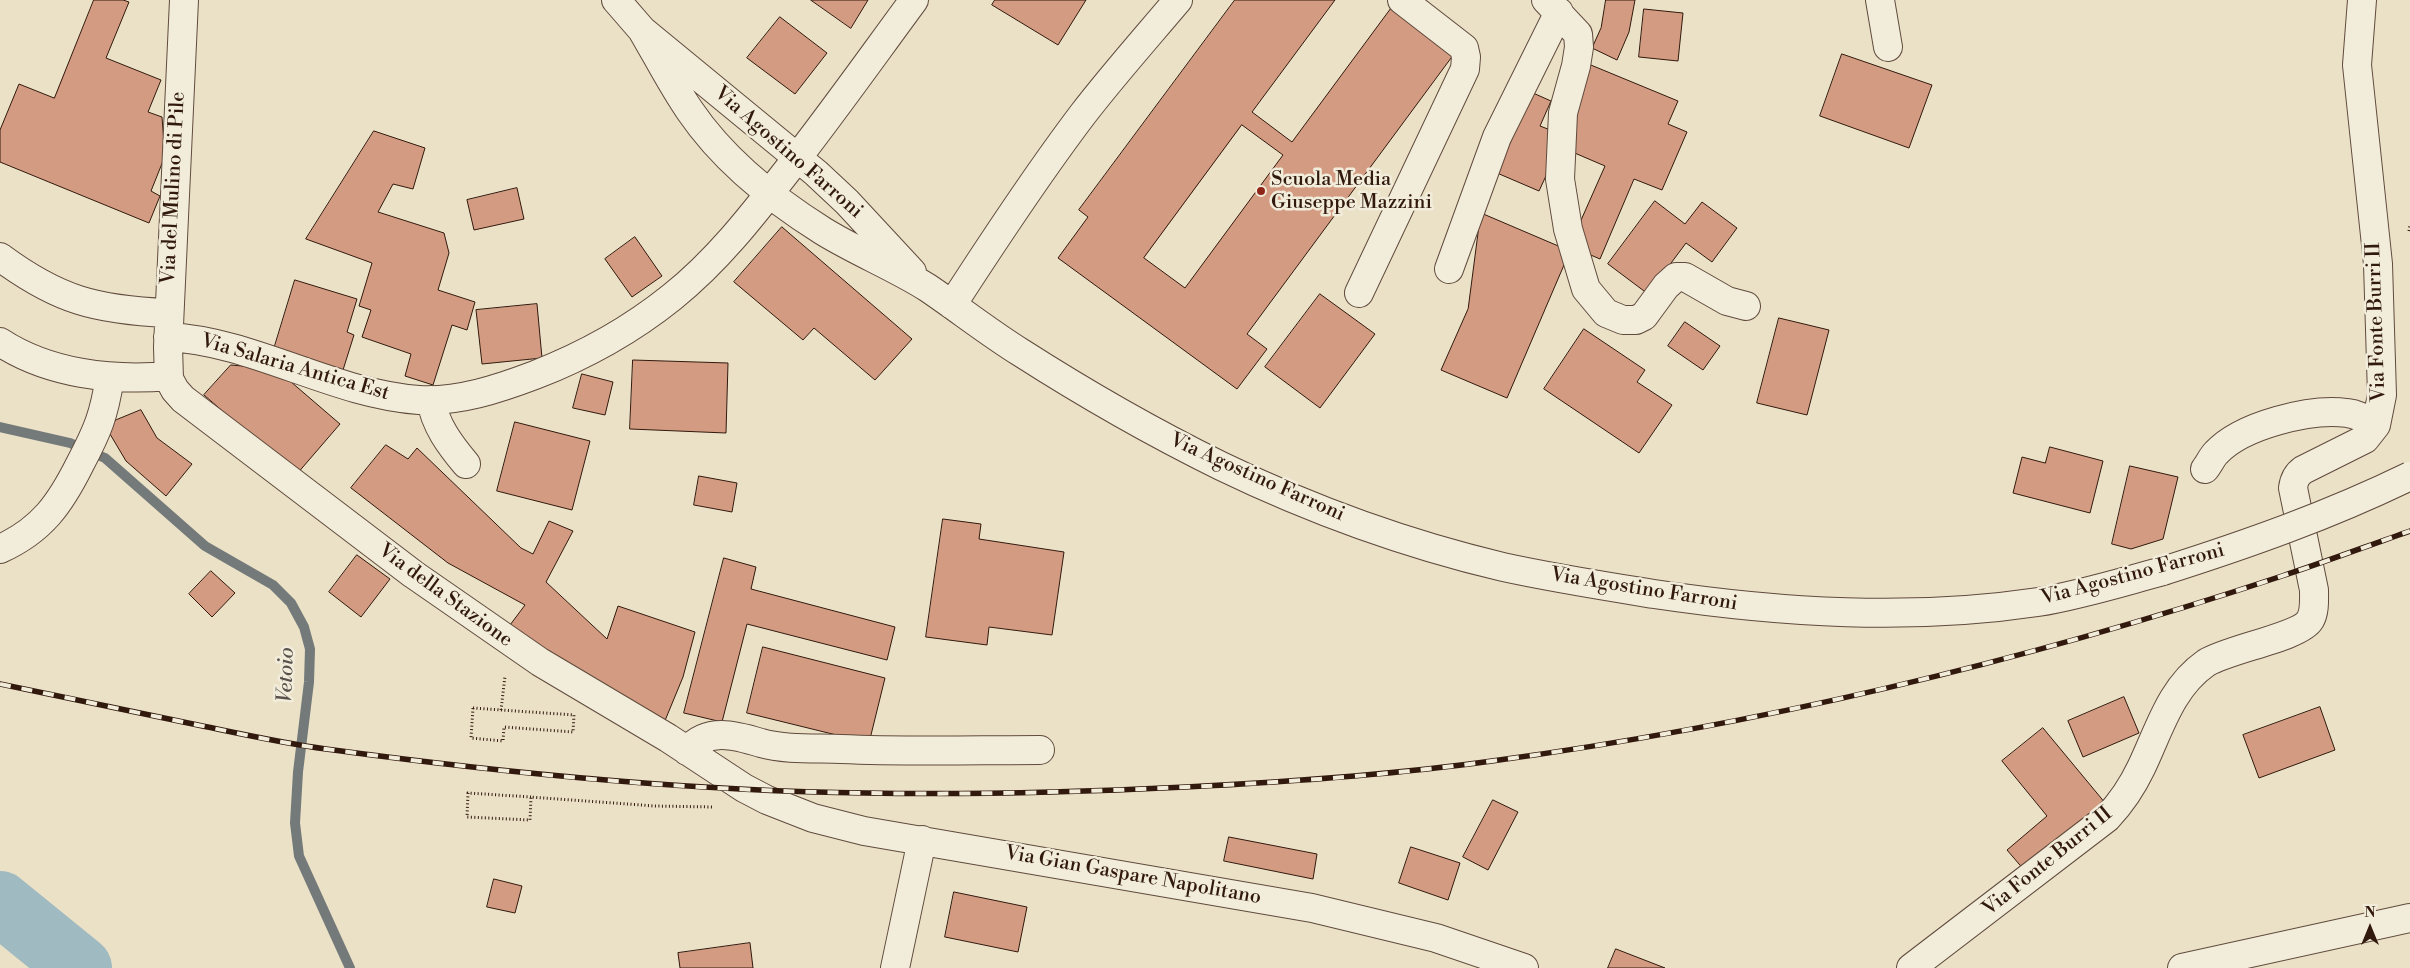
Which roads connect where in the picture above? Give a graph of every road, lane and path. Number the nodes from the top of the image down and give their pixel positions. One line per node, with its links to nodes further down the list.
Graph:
1 (184, 0): 19 (street, Via del Mulino di Pile)
2 (616, 0): 9 (street, Via Agostino Farroni)
3 (914, 0): 11 (street, Via Salaria Antica Est)
4 (1178, 0): 17 (street)
5 (1402, 0): 16 (street)
6 (1880, 0): 10 (street)
7 (2362, 0): 24 (street, Via Fonte Burri II)
8 (1552, 6): 14 (street); 18 (street)
9 (642, 30): 11 (street, Via Agostino Farroni); 12 (street, Via Agostino Farroni)
10 (1888, 47)
11 (798, 157): 12 (street, Via Salaria Antica Est); 15 (street, Via Agostino Farroni)
12 (769, 194): 15 (street, Via Agostino Farroni); 23 (street, Via Salaria Antica Est)
13 (1, 258): 19 (street, Via Salaria Antica Est)
14 (1449, 269)
15 (924, 286): 17 (street, Via Agostino Farroni)
16 (1359, 293)
17 (952, 305): 27 (street, Via Agostino Farroni, bridge)
18 (1746, 306)
19 (168, 325): 21 (street, Via del Mulino di Pile); 23 (street, Via Salaria Antica Est)
20 (0, 342): 22 (street)
21 (169, 376): 22 (street); 31 (street, Via della Stazione)
22 (110, 377): 28 (street)
23 (431, 400): 25 (street)
24 (2376, 425): 26 (street); 38 (street, Via Fonte Burri II)
25 (466, 464)
26 (2205, 469)
27 (2410, 476)
28 (0, 549)
29 (503, 741): 29 (path)
30 (1040, 750): 31 (street)
31 (687, 751): 32 (street, Via della Stazione)
32 (755, 794): 33 (path); 34 (street, Via Gian Gaspare Napolitano)
33 (531, 797): 33 (path)
34 (922, 840): 36 (street); 37 (street, Via Gian Gaspare Napolitano)
35 (2410, 918): 39 (street)
36 (895, 968)
37 (1524, 968)
38 (1911, 968)
39 (2182, 968)

